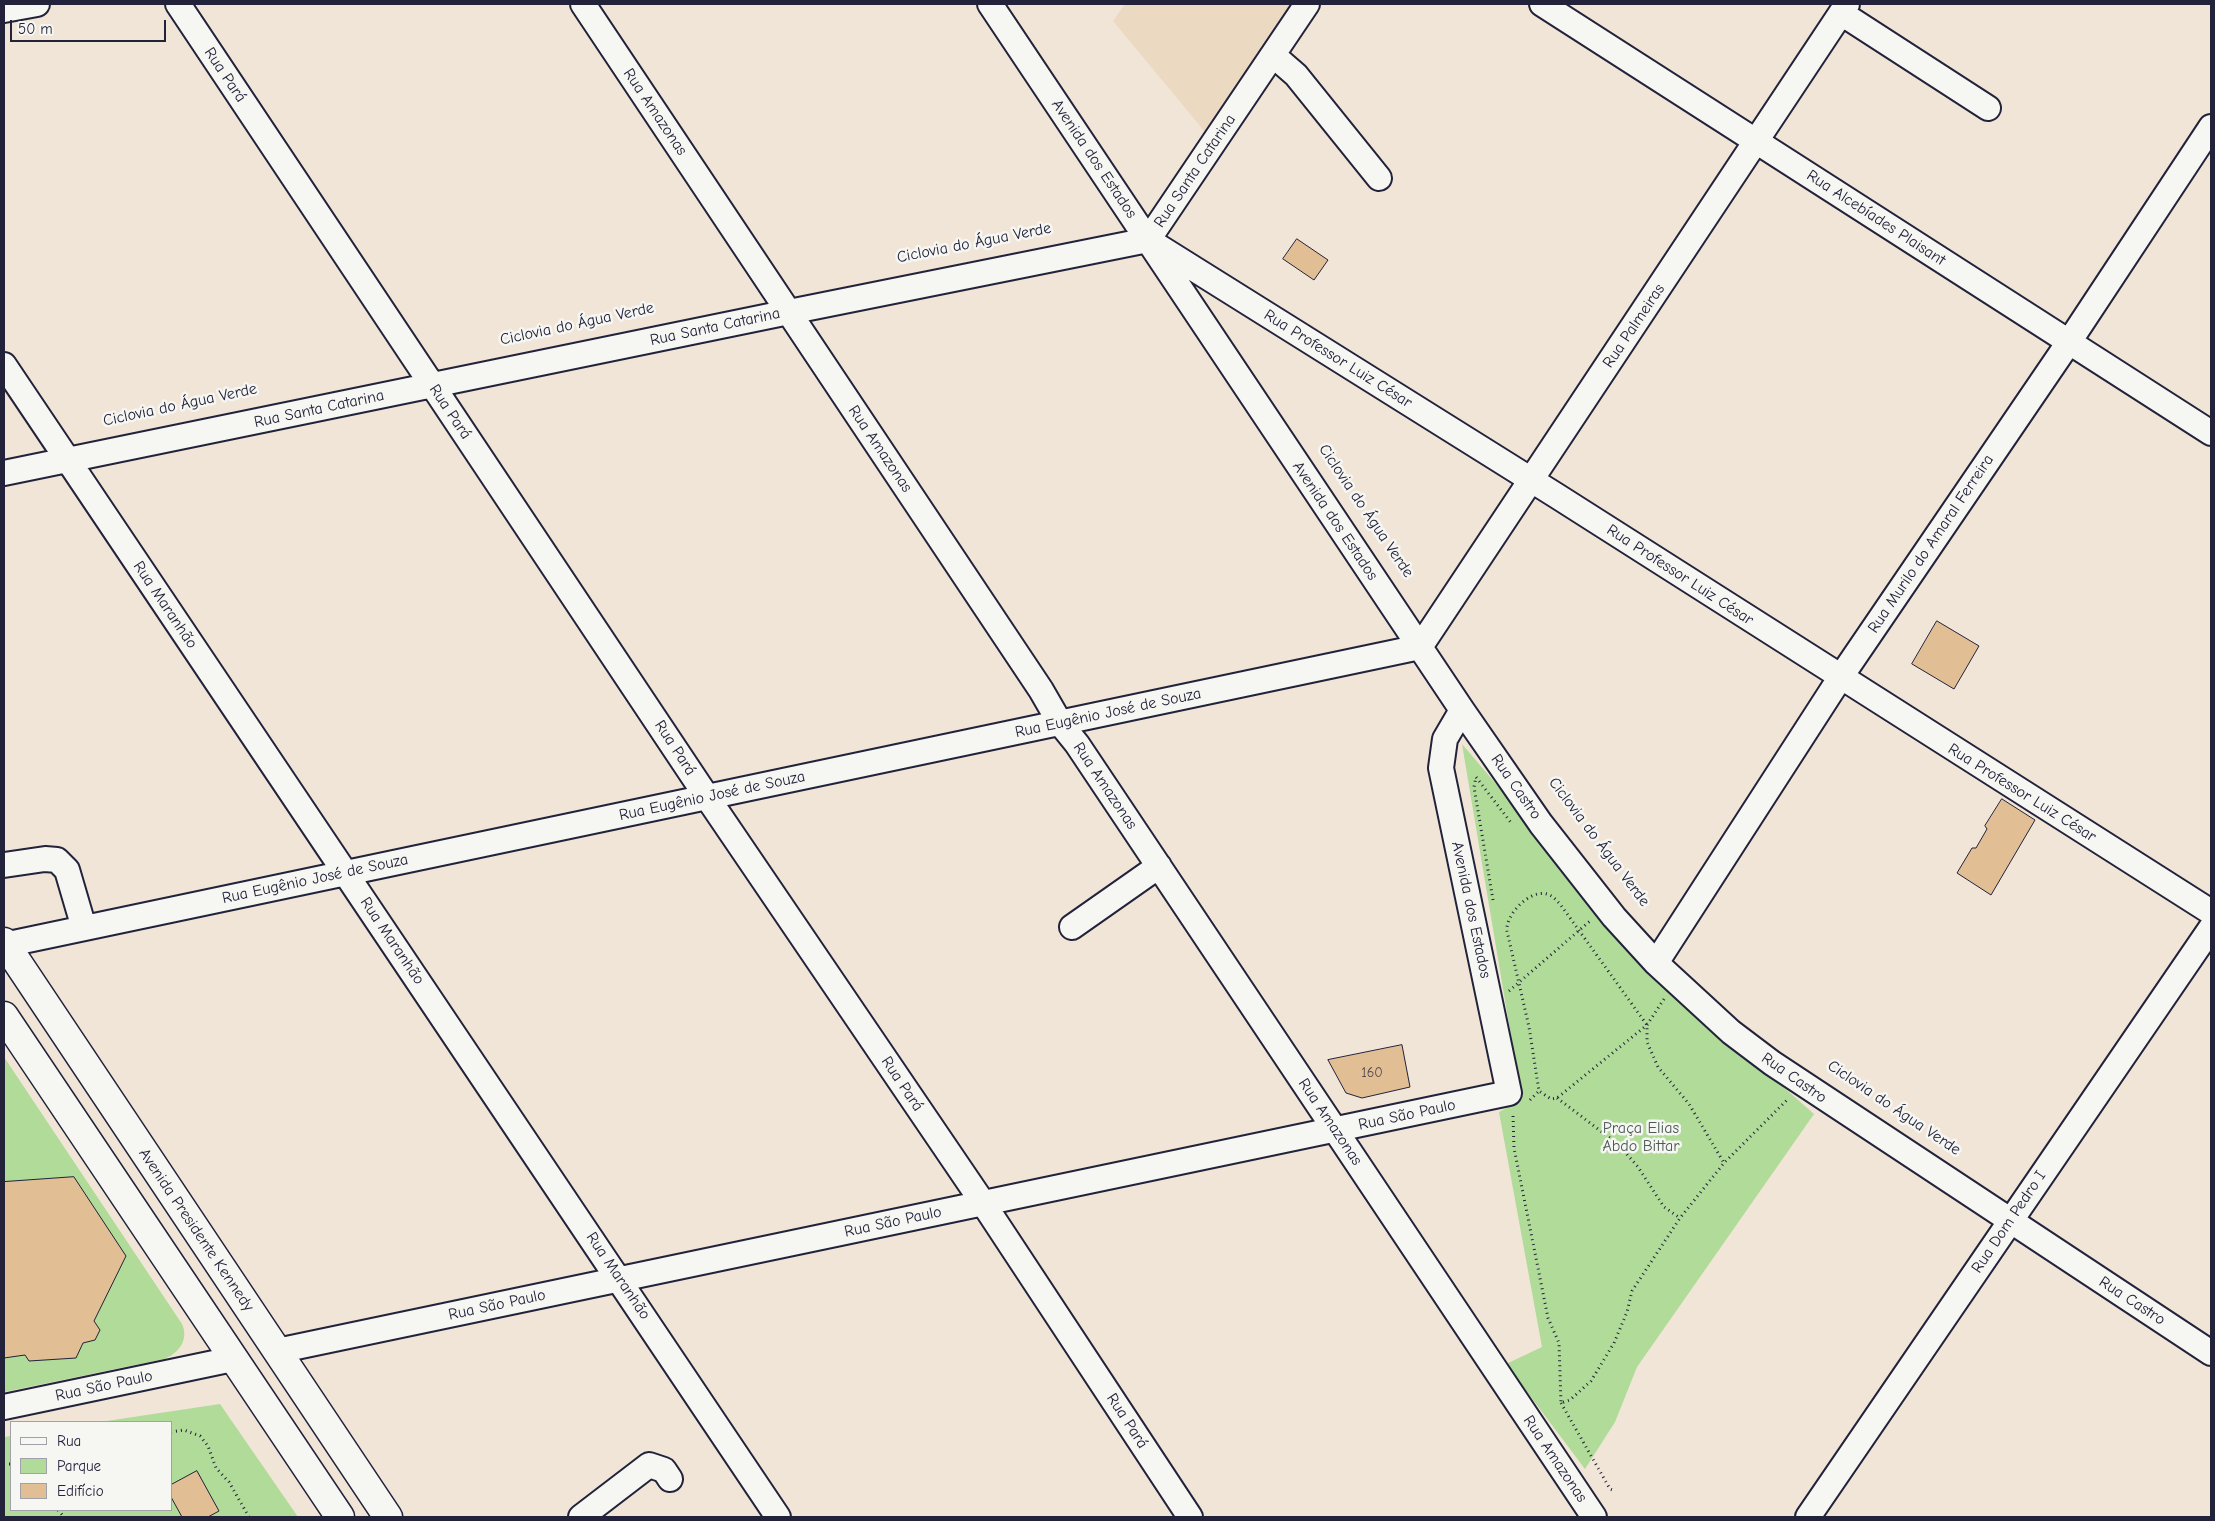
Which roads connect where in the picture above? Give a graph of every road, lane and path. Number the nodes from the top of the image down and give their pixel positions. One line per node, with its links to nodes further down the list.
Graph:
1 (37, 4): 8 (street)
2 (178, 4): 18 (street, Rua Pará)
3 (583, 4): 15 (street, Rua Amazonas)
4 (990, 4): 14 (street, Avenida dos Estados)
5 (1307, 4): 9 (street, Rua Santa Catarina)
6 (1542, 4): 12 (street, Rua Alcebíades Plaisant)
7 (1844, 8): 10 (street); 12 (street, Rua Palmeiras)
8 (4, 10)
9 (1273, 55): 13 (street); 14 (street, Rua Santa Catarina)
10 (1988, 108)
11 (2211, 128): 16 (street, Rua Murilo do Amaral Ferreira)
12 (1756, 141): 16 (street, Rua Alcebíades Plaisant); 22 (street, Rua Palmeiras)
13 (1380, 178)
14 (1148, 240): 15 (street, Rua Santa Catarina); 22 (street, Rua Professor Luiz César); 23 (street, Avenida dos Estados)
15 (789, 312): 18 (street, Rua Santa Catarina); 26 (street, Rua Amazonas)
16 (2069, 342): 19 (street, Rua Alcebíades Plaisant); 24 (street, Rua Murilo do Amaral Ferreira)
17 (4, 365): 20 (street, Rua Maranhão)
18 (433, 386): 20 (street, Rua Santa Catarina); 27 (street, Rua Pará)
19 (2211, 433)
20 (67, 460): 21 (street, Rua Santa Catarina); 31 (street, Rua Maranhão)
21 (4, 473)
22 (1531, 480): 23 (street, Rua Palmeiras); 24 (street, Rua Professor Luiz César)
23 (1420, 648): 25 (street, Avenida dos Estados); 26 (street, Rua Eugênio José de Souza)
24 (1840, 678): 34 (street, Rua Professor Luiz César); 40 (street, Rua Murilo do Amaral Ferreira)
25 (1462, 710): 40 (street, Rua Castro); 48 (street, Avenida dos Estados)
26 (1060, 723): 27 (street, Rua Eugênio José de Souza); 30 (street, Rua Amazonas)
27 (707, 797): 31 (street, Rua Eugênio José de Souza); 51 (street, Rua Pará)
28 (1516, 831): 32 (path)
29 (4, 865): 36 (street)
30 (1159, 866): 35 (street); 49 (street, Rua Amazonas)
31 (346, 873): 36 (street, Rua Eugênio José de Souza); 54 (street, Rua Maranhão)
32 (1494, 904)
33 (1585, 912): 38 (path)
34 (2211, 912)
35 (1072, 927)
36 (84, 928): 39 (street, Rua Eugênio José de Souza)
37 (2211, 928): 53 (street, Rua Dom Pedro I)
38 (1580, 931): 42 (path); 42 (path); 44 (path)
39 (4, 944): 55 (main road, Avenida Presidente Kennedy)
40 (1656, 963): 44 (path); 53 (street, Rua Castro)
41 (1507, 981): 42 (path)
42 (1520, 982): 45 (path)
43 (4, 1016): 57 (main road)
44 (1647, 1025): 46 (path); 50 (path)
45 (1539, 1091): 46 (path); 48 (path)
46 (1557, 1098): 52 (path)
47 (1789, 1098): 50 (path)
48 (1519, 1103): 49 (street, Rua São Paulo); 58 (path)
49 (1335, 1130): 51 (street, Rua São Paulo); 69 (street, Rua Amazonas)
50 (1724, 1163): 52 (path)
51 (983, 1203): 54 (street, Rua São Paulo); 68 (street, Rua Pará)
52 (1680, 1218): 58 (path)
53 (2010, 1221): 56 (street, Rua Castro); 70 (street, Rua Dom Pedro I)
54 (620, 1279): 55 (street, Rua São Paulo); 67 (street, Rua Maranhão)
55 (277, 1351): 65 (main road, Avenida Presidente Kennedy)
56 (2211, 1353)
57 (233, 1359): 59 (street, Rua São Paulo); 64 (main road)
58 (1560, 1403): 62 (path)
59 (4, 1407)
60 (172, 1432): 63 (path)
61 (670, 1479): 66 (street)
62 (1615, 1490)
63 (249, 1517)
64 (340, 1517)
65 (388, 1517)
66 (581, 1517)
67 (778, 1517)
68 (1190, 1517)
69 (1594, 1517)
70 (1808, 1517)

